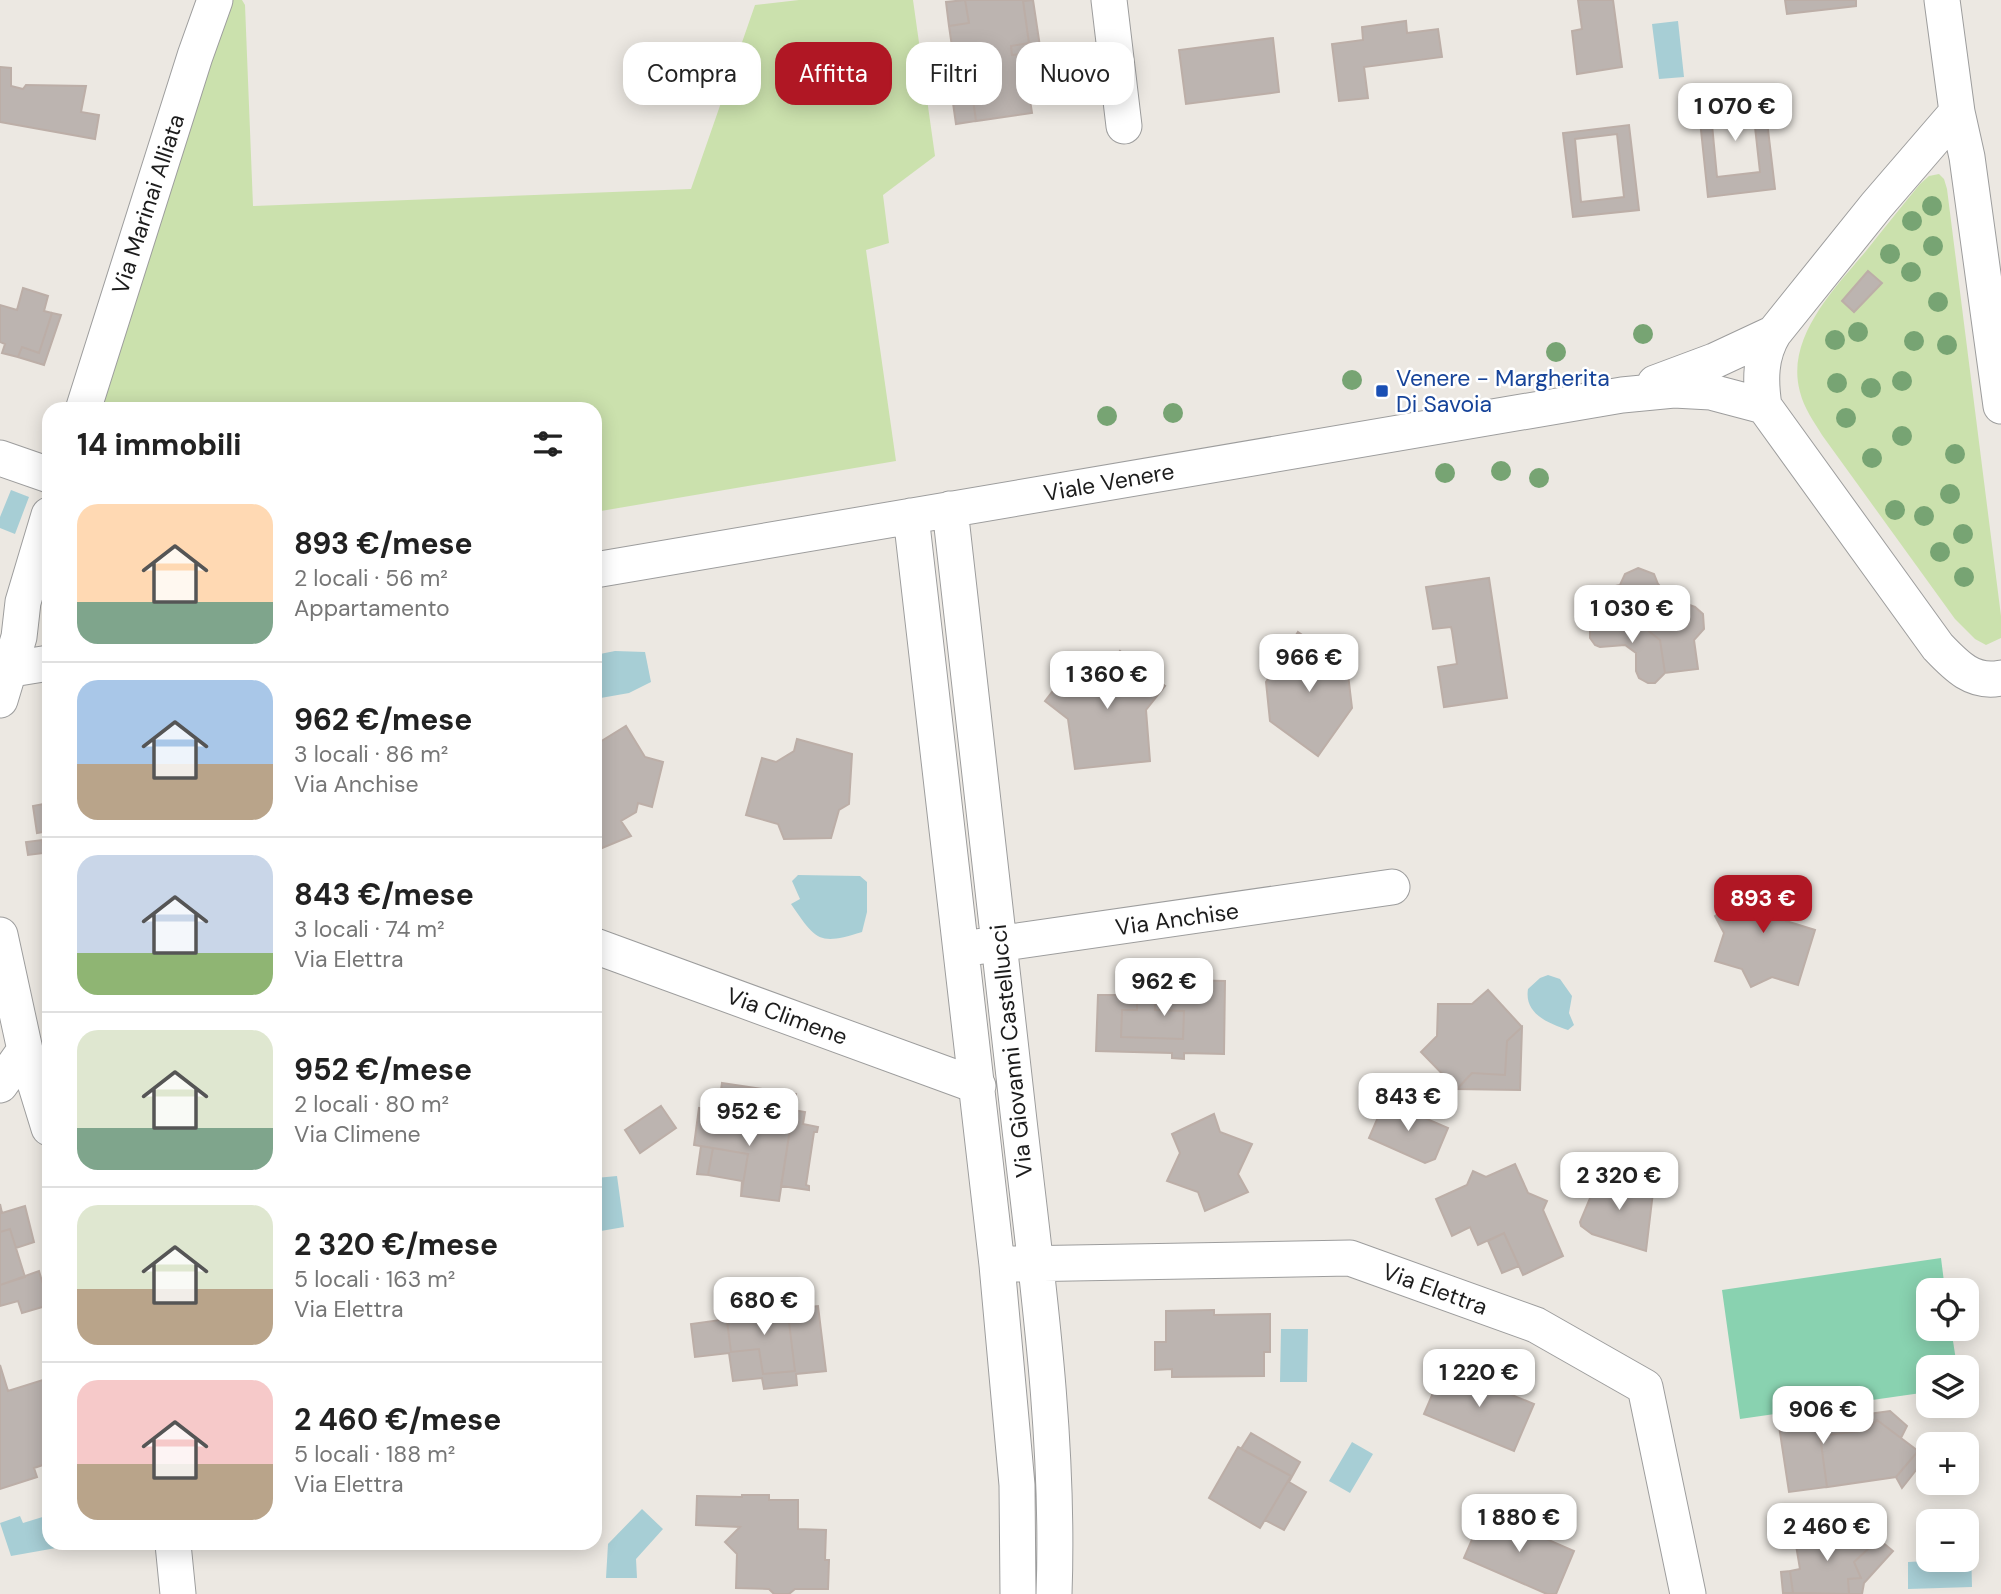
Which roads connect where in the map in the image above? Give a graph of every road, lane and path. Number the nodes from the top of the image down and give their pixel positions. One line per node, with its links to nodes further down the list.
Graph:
1 (215, 0): 11 (street, Via Marinai Alliata)
2 (1109, 0): 5 (street)
3 (1942, 0): 4 (street)
4 (1957, 112): 6 (street); 7 (street)
5 (1124, 126)
6 (1926, 147): 7 (street); 8 (street)
7 (1967, 157): 9 (street)
8 (1774, 333): 10 (street); 12 (street)
9 (1998, 358): 13 (street)
10 (1622, 395): 12 (street); 16 (street, Viale Venere)
11 (85, 402)
12 (1764, 406): 22 (street)
13 (2001, 406)
14 (0, 458): 15 (street)
15 (42, 473)
16 (950, 509): 17 (street, Viale Venere); 25 (street, Via Giovanni Castellucci)
17 (911, 516): 19 (street, Viale Venere); 26 (street, Via Giovanni Castellucci)
18 (42, 538): 21 (street)
19 (602, 569)
20 (42, 666): 21 (street)
21 (4, 680)
22 (1996, 685)
23 (1392, 887): 25 (street, Via Anchise)
24 (0, 935): 28 (street)
25 (999, 945): 26 (street, Via Anchise); 32 (street, Via Giovanni Castellucci)
26 (962, 948): 30 (street, Via Giovanni Castellucci)
27 (602, 949): 30 (street, Via Climene)
28 (25, 1050): 29 (street); 31 (street)
29 (0, 1085)
30 (978, 1086): 33 (street, Via Giovanni Castellucci)
31 (42, 1105)
32 (1035, 1262): 33 (street, Via Elettra); 37 (street, Via Giovanni Castellucci); 38 (street, Via Elettra)
33 (997, 1265): 36 (street, Via Giovanni Castellucci)
34 (174, 1550): 35 (street)
35 (178, 1594)
36 (1018, 1594)
37 (1054, 1594)
38 (1688, 1594)

